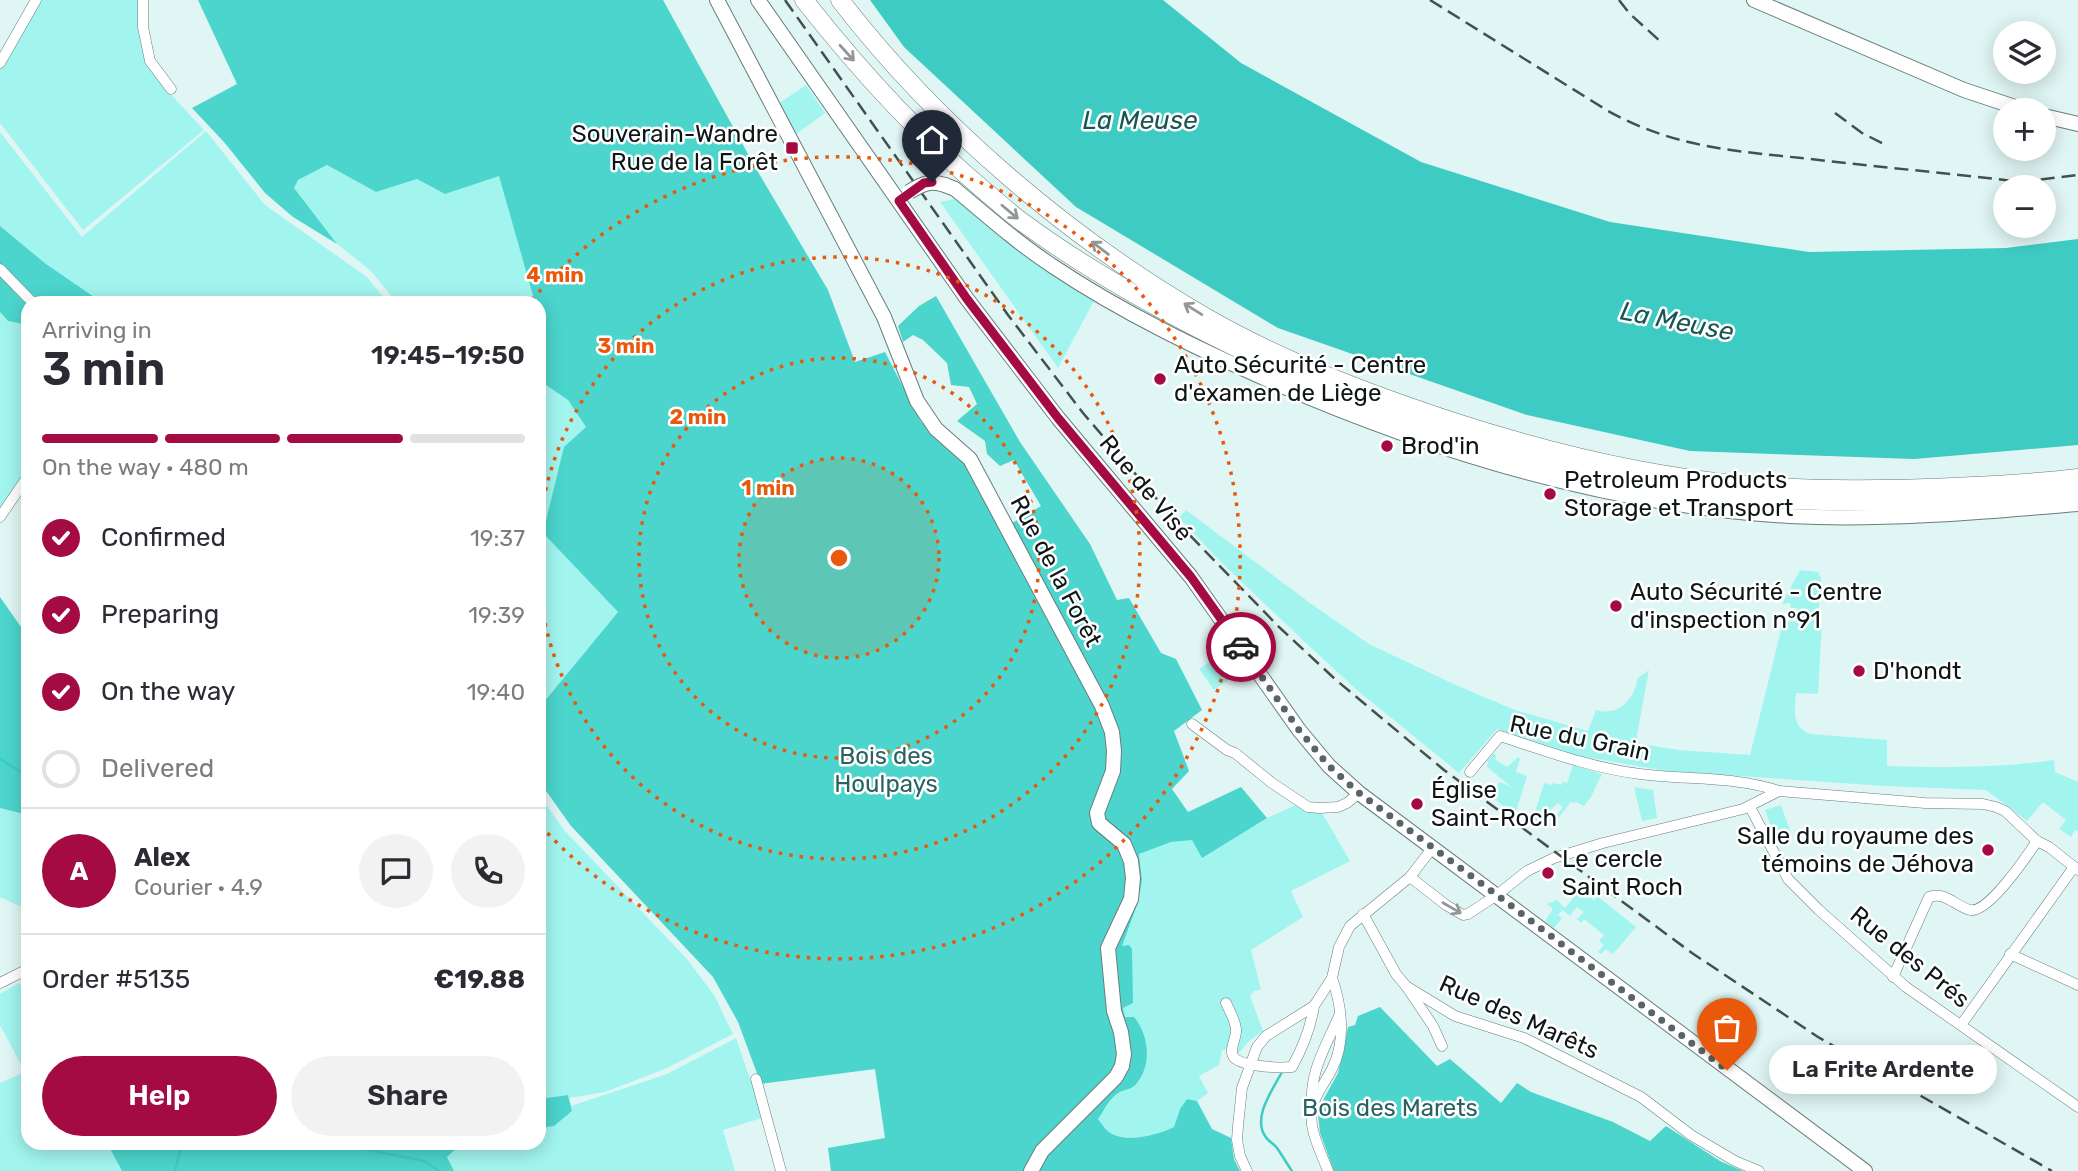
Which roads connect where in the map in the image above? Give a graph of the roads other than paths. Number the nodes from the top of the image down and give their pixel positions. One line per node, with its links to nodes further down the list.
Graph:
1 (36, 0): 8 (street)
2 (143, 0): 9 (street)
3 (717, 0): 49 (main road, Rue de la Forêt)
4 (758, 0): 13 (main road, Rue de Visé)
5 (804, 0): 18 (highway, one-way to 18)
6 (840, 0): 16 (highway, one-way to 6)
7 (1754, 0): 10 (main road)
8 (0, 63)
9 (171, 89)
10 (1993, 100)
11 (2056, 119): 12 (main road)
12 (2078, 124)
13 (904, 196): 19 (main road, bridge); 24 (main road, Rue de Visé)
14 (0, 269): 15 (street)
15 (27, 296)
16 (2078, 478)
17 (21, 486): 20 (street)
18 (2078, 491)
19 (2078, 504)
20 (0, 517)
21 (1192, 724): 24 (street)
22 (1470, 772): 23 (street, Rue du Grain)
23 (1779, 791): 25 (street); 26 (street)
24 (1359, 793): 27 (main road, Rue de Visé)
25 (1750, 807): 30 (street); 34 (street, Rue des Prés)
26 (2037, 841): 28 (street); 34 (street)
27 (1433, 847): 29 (street); 30 (main road, Rue de Visé)
28 (2076, 869): 32 (street)
29 (1410, 877): 30 (street, one-way to 30); 31 (street)
30 (1497, 895): 53 (main road, Rue de Visé)
31 (1363, 914): 35 (street); 38 (street, Rue des Marêts)
32 (2010, 954): 37 (street); 42 (street)
33 (21, 972): 36 (street)
34 (1893, 977): 42 (street, Rue des Prés)
35 (1332, 978): 40 (street); 41 (street)
36 (0, 983)
37 (2078, 985)
38 (1406, 986): 43 (street); 52 (street, Rue des Marêts)
39 (1226, 1003): 44 (street)
40 (1314, 1006): 44 (street); 44 (street)
41 (1339, 1015): 46 (street); 46 (street)
42 (1961, 1025): 47 (street, Rue des Prés)
43 (1442, 1046)
44 (1250, 1064): 50 (street)
45 (756, 1079): 48 (street)
46 (1312, 1107): 51 (street)
47 (2078, 1107)
48 (781, 1171)
49 (1031, 1171)
50 (1247, 1171)
51 (1328, 1171)
52 (1759, 1171)
53 (1865, 1171)

